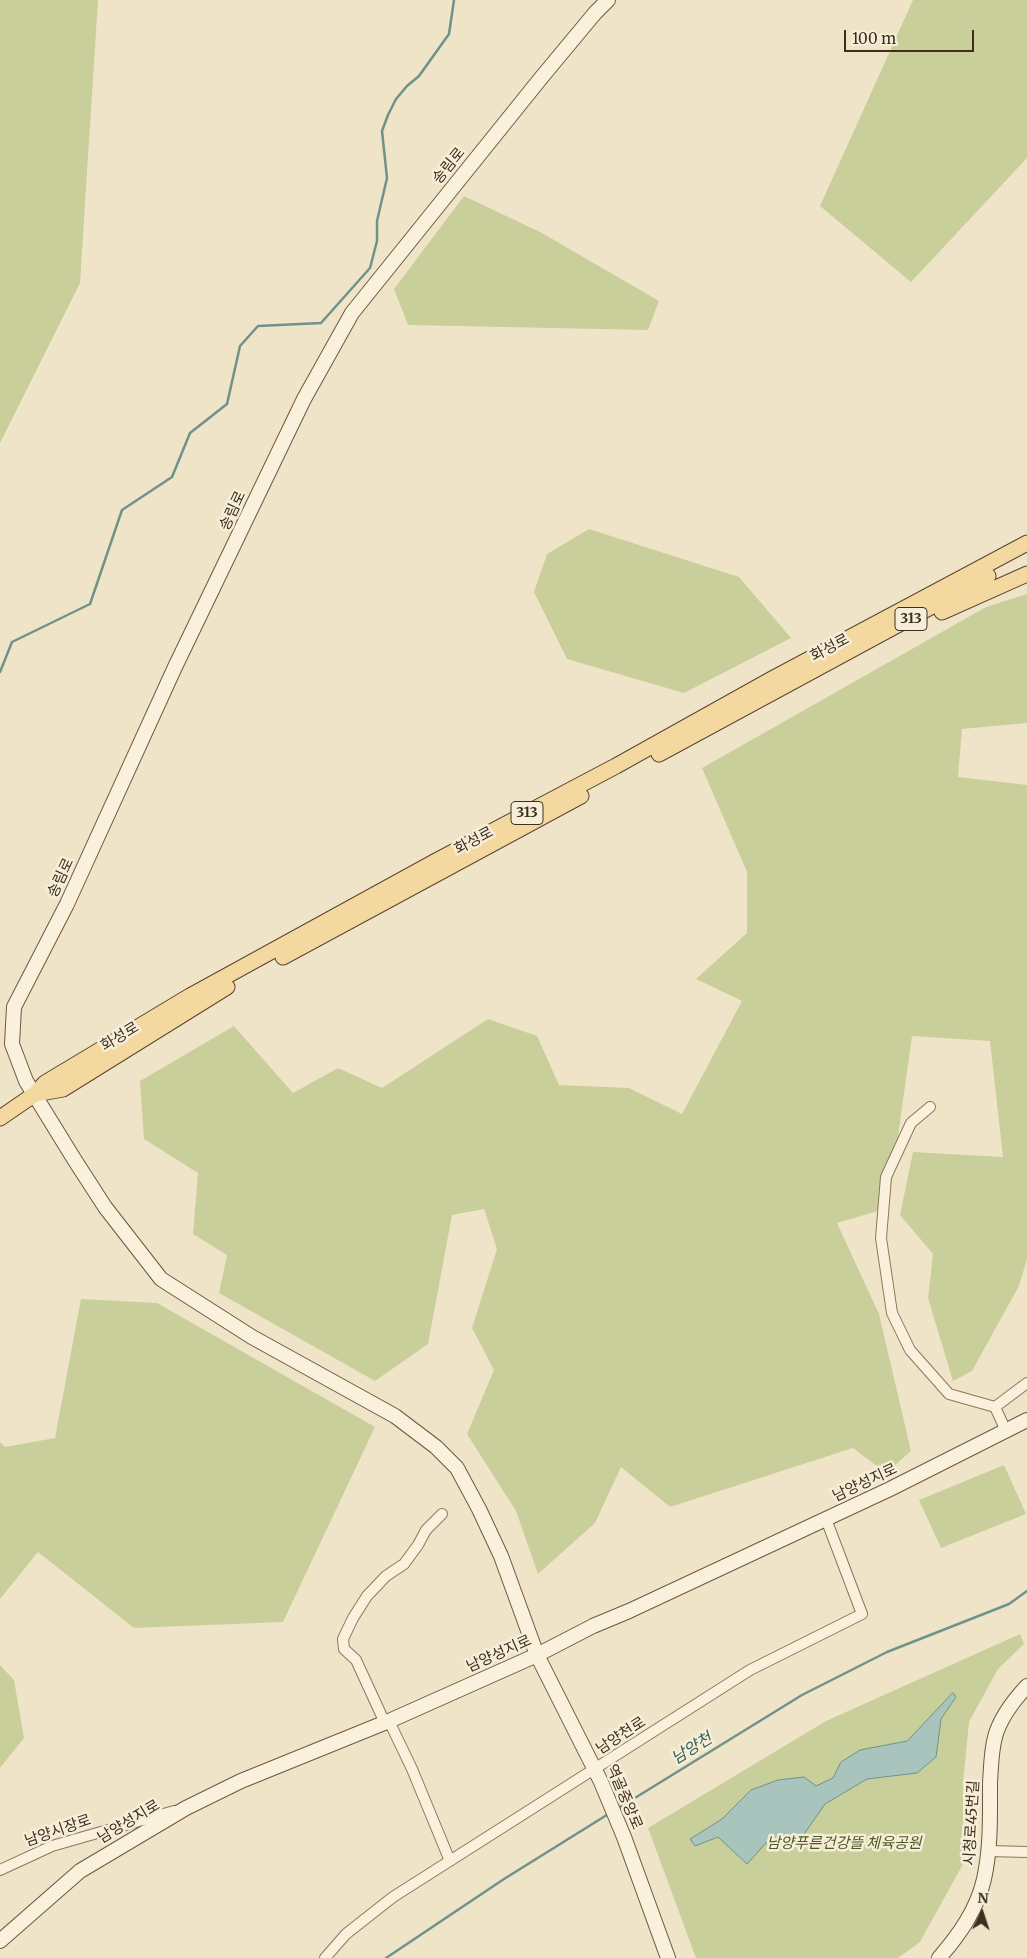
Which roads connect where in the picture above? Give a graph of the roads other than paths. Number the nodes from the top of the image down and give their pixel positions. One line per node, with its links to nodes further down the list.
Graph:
1 (608, 0): 6 (main road, 송림로)
2 (1027, 543): 6 (main road, 화성로 / 313)
3 (1027, 555): 5 (main road, 화성로 / 313)
4 (1027, 574): 5 (main road)
5 (793, 681): 6 (main road, 화성로 / 313)
6 (35, 1094): 8 (main road, 화성로); 15 (main road, 송림로)
7 (930, 1107): 10 (street)
8 (0, 1118)
9 (1027, 1382): 10 (street)
10 (995, 1407): 12 (street)
11 (1027, 1420): 12 (main road, 남양성지로)
12 (1006, 1431): 14 (main road, 남양성지로)
13 (442, 1514): 17 (street)
14 (826, 1519): 15 (main road, 남양성지로); 18 (street, 남양천로)
15 (537, 1655): 17 (main road, 남양성지로); 18 (main road, 역골중앙로)
16 (1027, 1686): 20 (main road, 시청로45번길)
17 (387, 1722): 19 (main road, 남양성지로); 22 (street)
18 (598, 1776): 22 (street, 남양천로); 26 (main road, 역골중앙로)
19 (186, 1808): 23 (street, 남양시장로); 24 (main road, 남양성지로)
20 (989, 1851): 21 (street); 27 (main road, 시청로45번길)
21 (1027, 1852)
22 (450, 1861): 25 (street, 남양천로)
23 (0, 1870)
24 (0, 1940)
25 (325, 1958)
26 (668, 1958)
27 (939, 1958)

